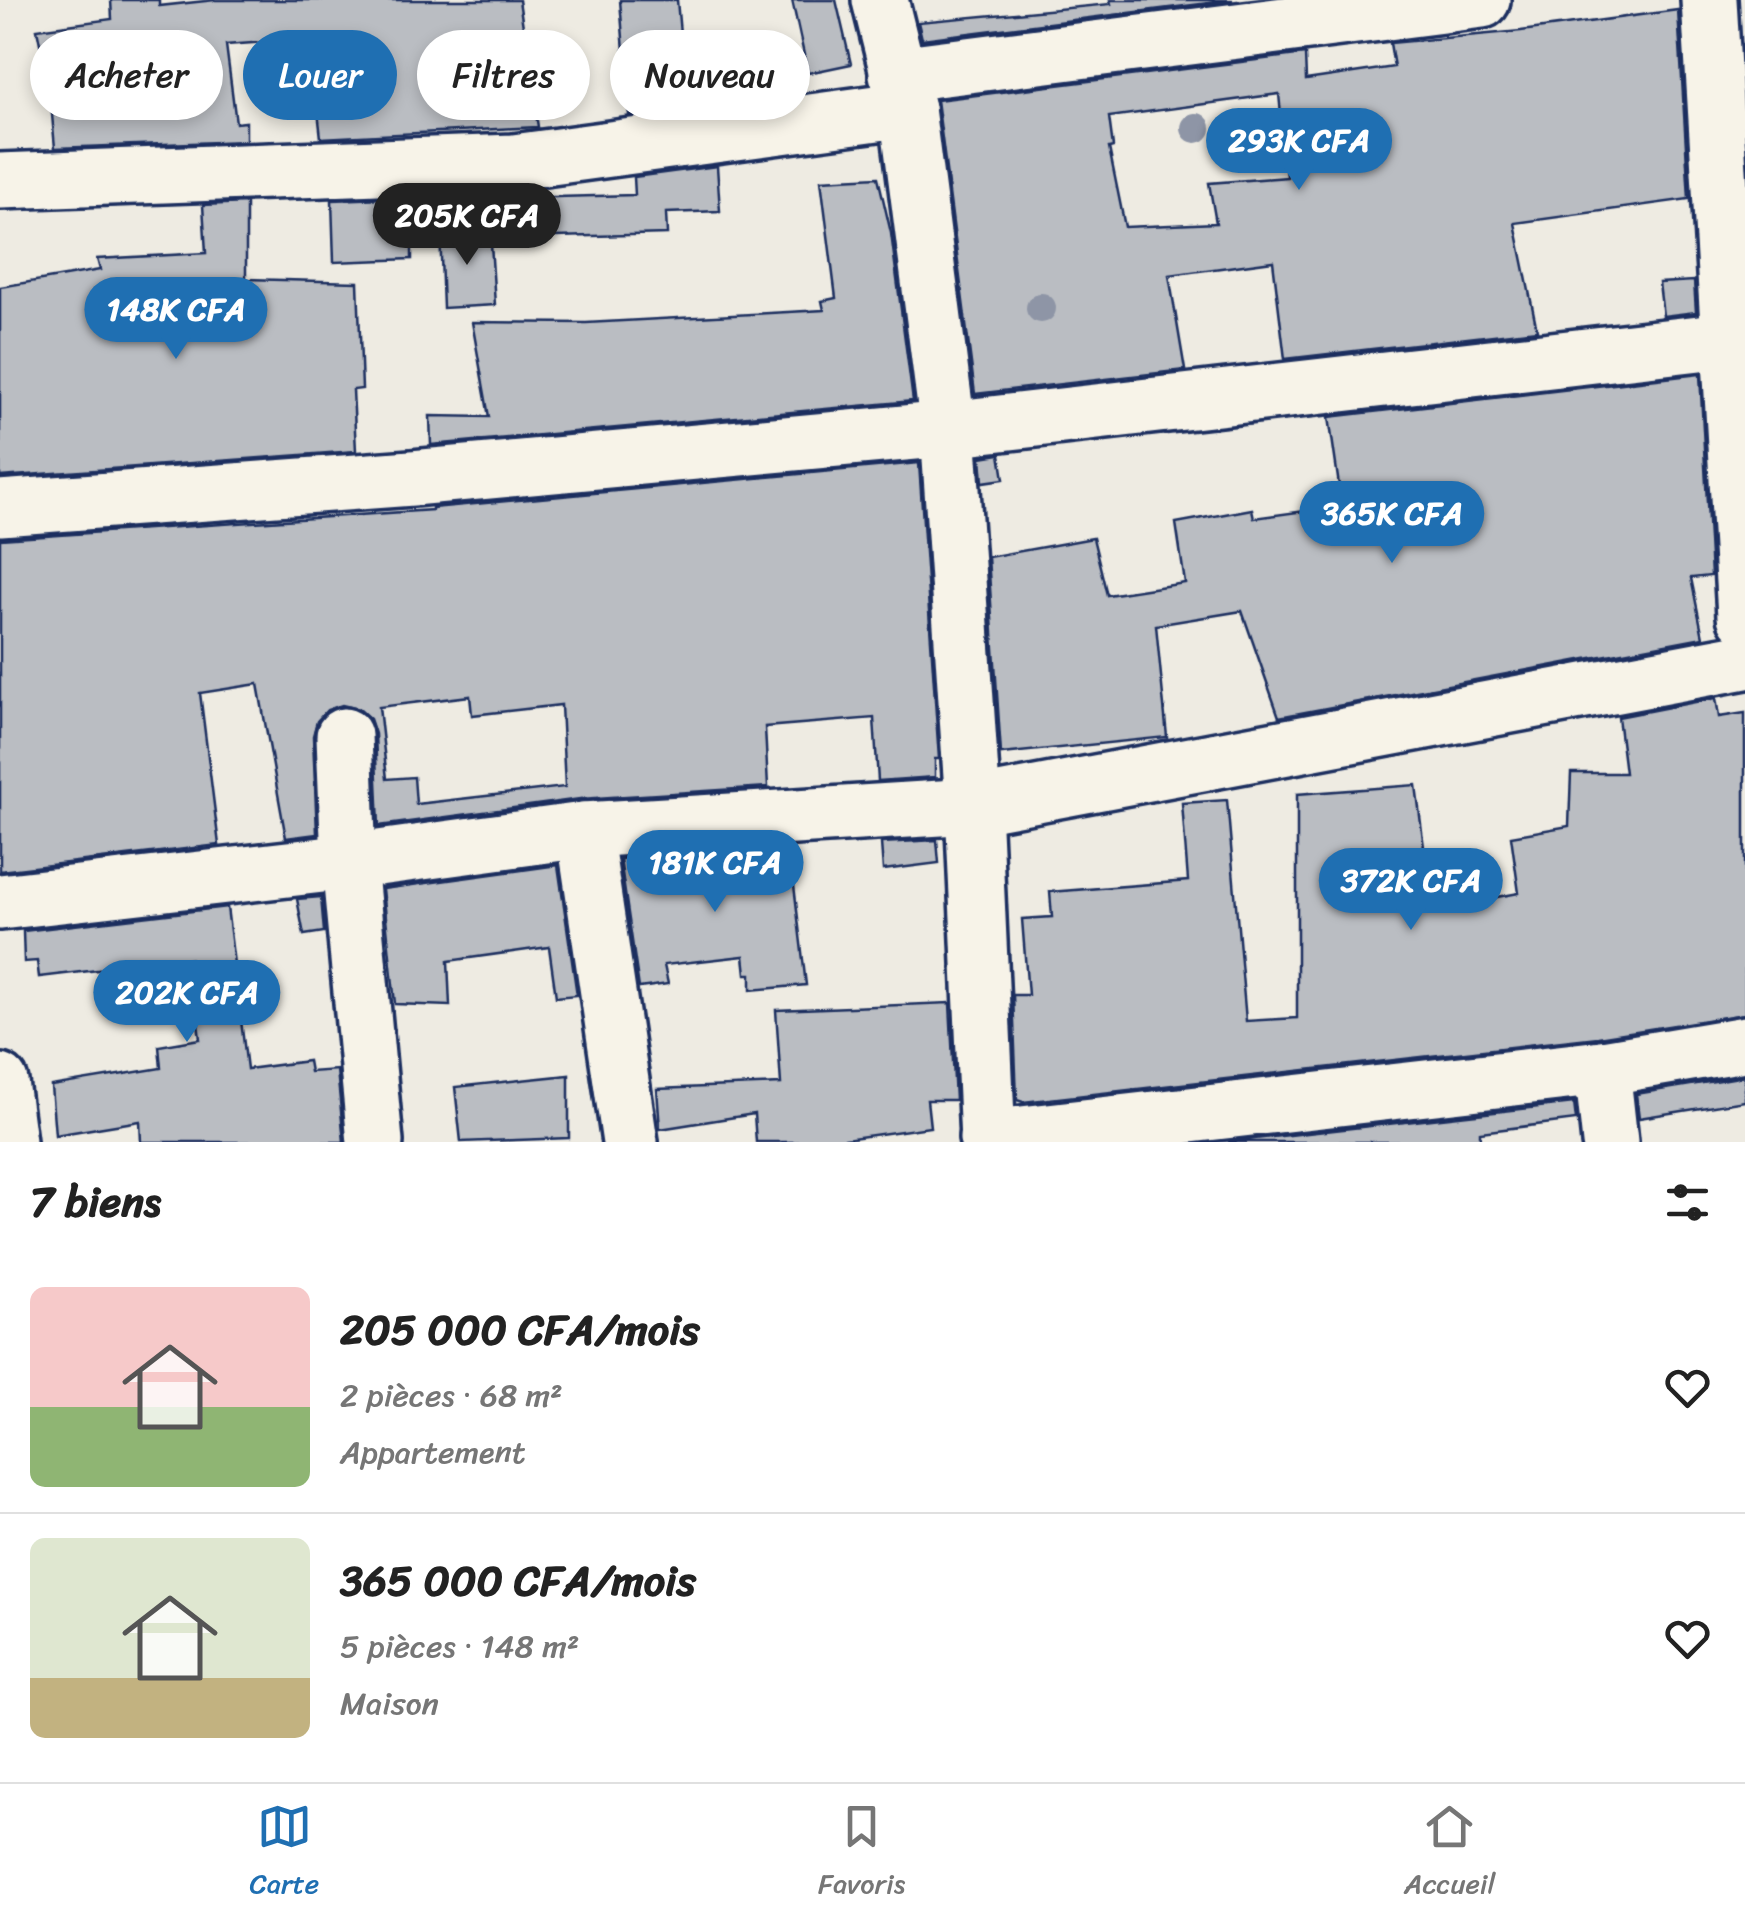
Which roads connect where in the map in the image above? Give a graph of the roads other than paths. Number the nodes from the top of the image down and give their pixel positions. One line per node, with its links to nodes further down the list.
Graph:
1 (880, 0): 4 (street)
2 (1482, 0): 4 (street)
3 (1709, 0): 6 (street)
4 (902, 92): 5 (street); 7 (street)
5 (0, 181)
6 (1726, 340): 7 (street); 9 (street)
7 (948, 428): 8 (street); 12 (street)
8 (0, 508)
9 (1745, 616)
10 (1745, 661): 12 (street)
11 (344, 736): 14 (street)
12 (973, 806): 13 (street); 19 (street)
13 (584, 830): 14 (street); 22 (street)
14 (348, 862): 15 (street); 21 (street)
15 (0, 902)
16 (1745, 1044): 17 (street)
17 (1602, 1068): 19 (street); 23 (street)
18 (0, 1082): 20 (street)
19 (987, 1140)
20 (8, 1142)
21 (375, 1142)
22 (630, 1142)
23 (1610, 1142)

